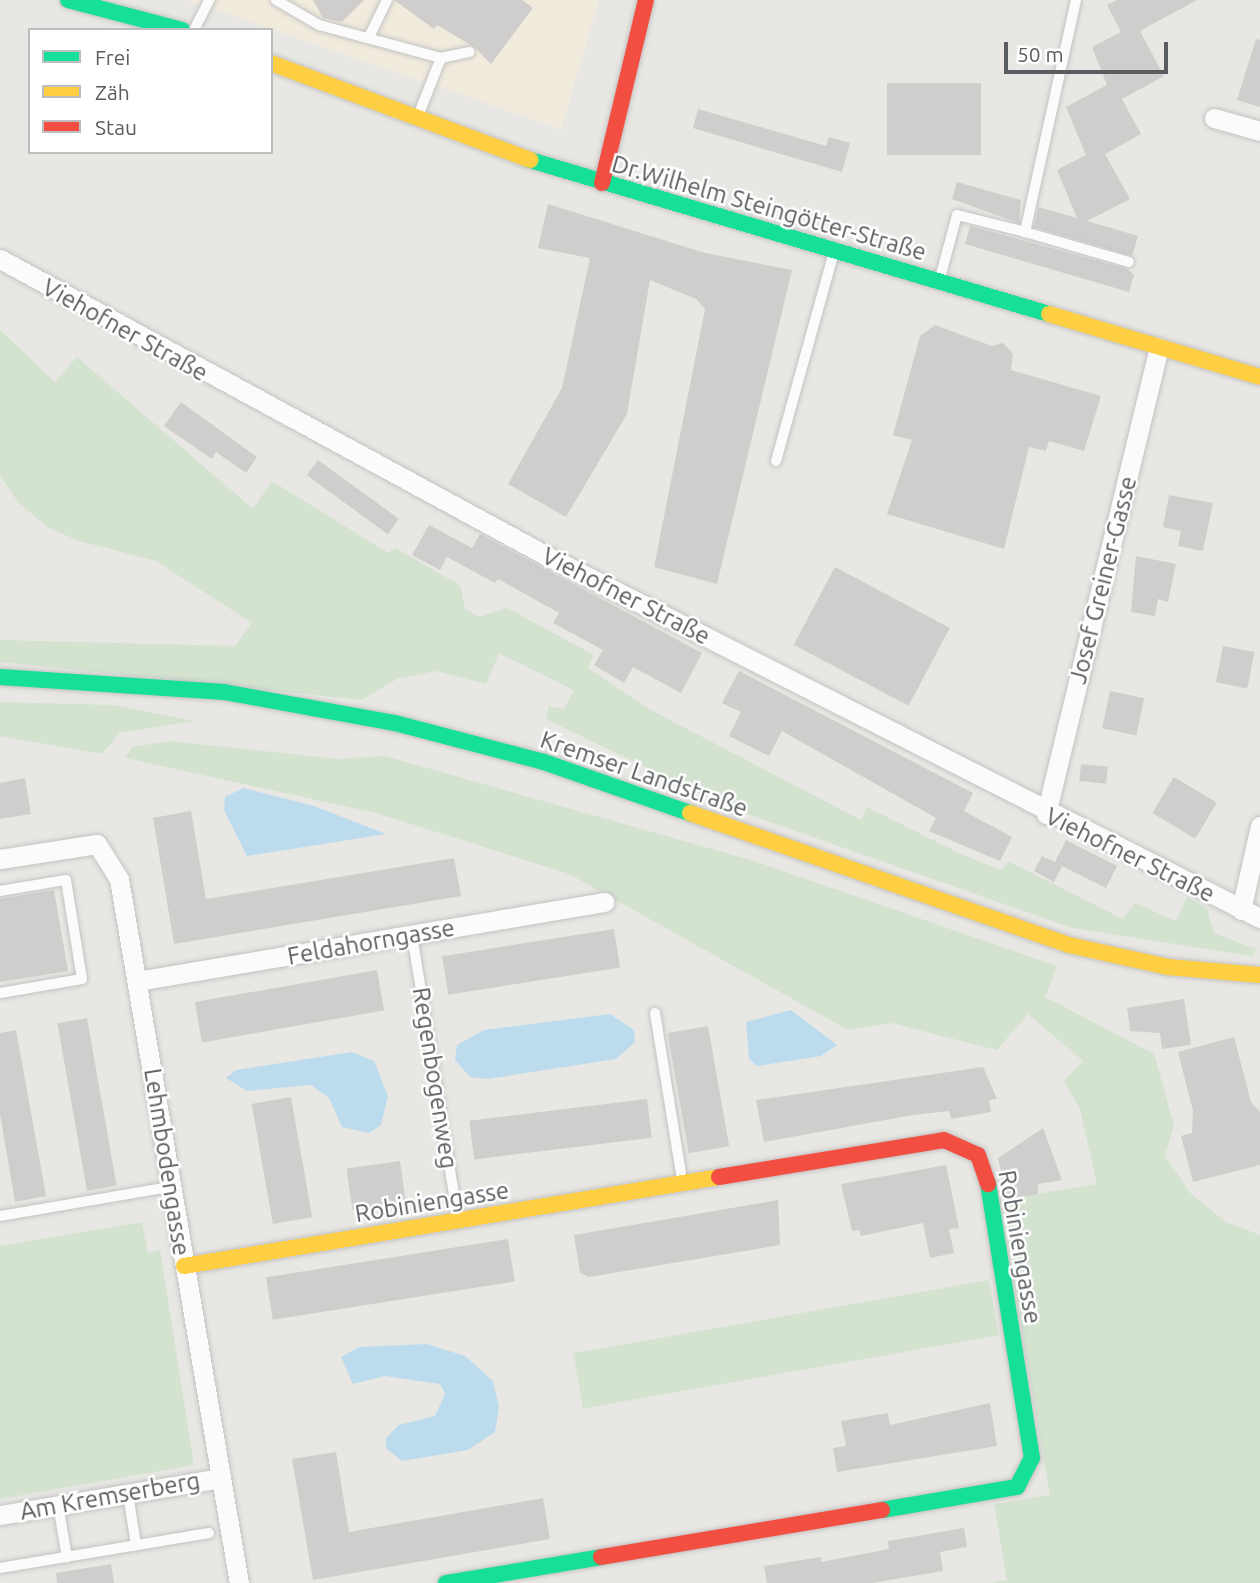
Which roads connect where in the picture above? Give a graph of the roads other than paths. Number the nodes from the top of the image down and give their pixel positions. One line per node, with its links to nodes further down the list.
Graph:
1 (68, 0): 7 (main road)
2 (209, 0): 8 (lane)
3 (276, 0): 9 (lane)
4 (387, 0): 9 (lane)
5 (646, 0): 16 (main road)
6 (1076, 0): 17 (lane)
7 (174, 28)
8 (195, 28)
9 (369, 37): 11 (lane)
10 (469, 52): 11 (lane)
11 (441, 58): 14 (lane)
12 (273, 65): 14 (main road, Dr.Wilhelm Steingötter-Straße)
13 (1214, 118): 15 (street)
14 (417, 120): 16 (main road, Dr.Wilhelm Steingötter-Straße)
15 (1260, 131)
16 (602, 183): 18 (main road, Dr.Wilhelm Steingötter-Straße)
17 (1025, 232): 20 (lane); 21 (lane)
18 (835, 252): 21 (main road, Dr.Wilhelm Steingötter-Straße); 24 (lane)
19 (0, 259): 26 (street, Viehofner Straße)
20 (1129, 262)
21 (938, 282): 22 (main road, Dr.Wilhelm Steingötter-Straße)
22 (1159, 347): 23 (main road, Dr.Wilhelm Steingötter-Straße); 26 (street, Josef Greiner-Gasse)
23 (1260, 377)
24 (776, 460)
25 (0, 677): 34 (main road, Kremser Landstraße)
26 (1046, 814): 31 (street, Viehofner Straße)
27 (1260, 826): 31 (street)
28 (0, 859): 35 (street, Lehmbodengasse)
29 (0, 891): 36 (lane)
30 (604, 902): 33 (street, Feldahorngasse)
31 (1241, 910): 32 (street, Viehofner Straße)
32 (1260, 918)
33 (412, 935): 35 (street, Feldahorngasse); 41 (lane, Regenbogenweg)
34 (1260, 975)
35 (137, 981): 39 (street, Lehmbodengasse)
36 (0, 993)
37 (655, 1013): 38 (lane)
38 (683, 1183): 41 (main road, Robiniengasse); 52 (main road, Robiniengasse)
39 (170, 1187): 40 (lane); 42 (street, Lehmbodengasse)
40 (0, 1216)
41 (458, 1220): 42 (main road, Robiniengasse)
42 (184, 1266): 43 (street, Lehmbodengasse)
43 (220, 1478): 44 (street, Am Kremserberg); 51 (street, Lehmbodengasse)
44 (128, 1494): 45 (street, Am Kremserberg); 48 (lane)
45 (58, 1505): 46 (street, Am Kremserberg); 49 (lane)
46 (0, 1515)
47 (209, 1533): 48 (lane)
48 (136, 1545): 49 (lane)
49 (67, 1557): 50 (lane)
50 (0, 1568)
51 (239, 1583)
52 (446, 1583)

